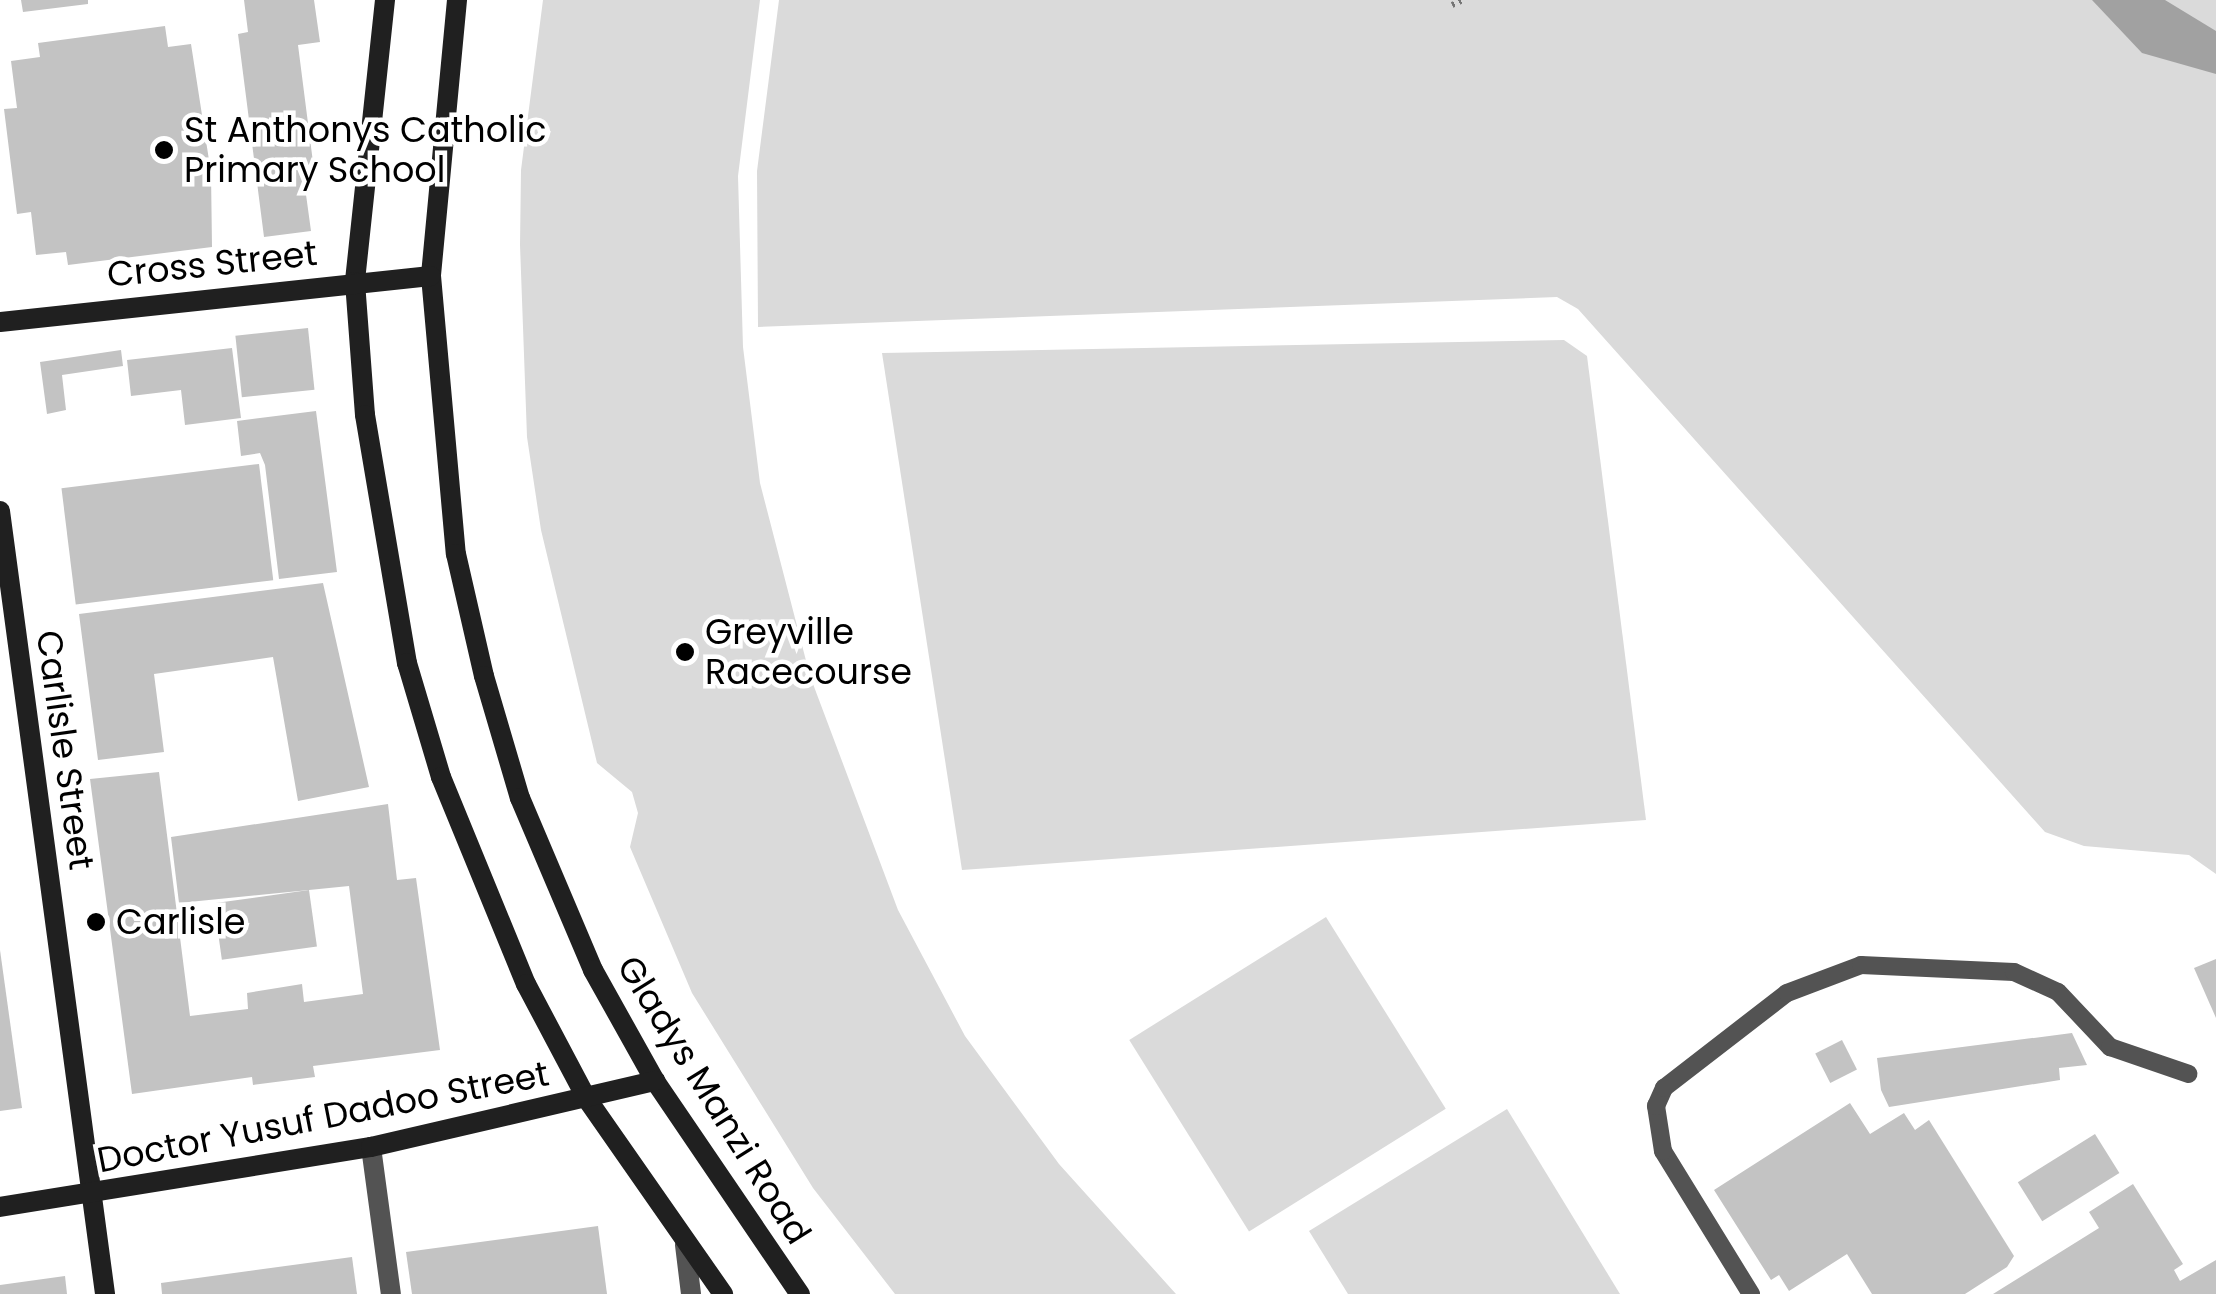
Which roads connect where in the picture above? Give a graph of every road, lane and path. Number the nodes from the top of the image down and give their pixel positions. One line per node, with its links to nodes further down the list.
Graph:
1 (385, 0): 6 (main road)
2 (458, 0): 5 (main road, Gladys Manzi Road)
3 (1463, 0): 4 (path)
4 (1452, 5)
5 (431, 276): 6 (main road, Cross Street); 10 (main road, Gladys Manzi Road)
6 (356, 282): 7 (main road, Cross Street); 11 (main road)
7 (0, 322)
8 (0, 511): 13 (main road, Carlisle Street)
9 (2189, 1074): 21 (lane)
10 (655, 1081): 11 (main road, Doctor Yusuf Dadoo Street); 20 (main road, Gladys Manzi Road)
11 (588, 1098): 12 (main road, Doctor Yusuf Dadoo Street); 15 (main road)
12 (371, 1147): 13 (main road, Doctor Yusuf Dadoo Street); 17 (street)
13 (91, 1194): 14 (main road, Doctor Yusuf Dadoo Street); 16 (main road, Carlisle Street)
14 (0, 1207)
15 (685, 1245): 18 (street); 19 (main road)
16 (104, 1294)
17 (391, 1294)
18 (691, 1294)
19 (723, 1294)
20 (800, 1294)
21 (1751, 1294)

